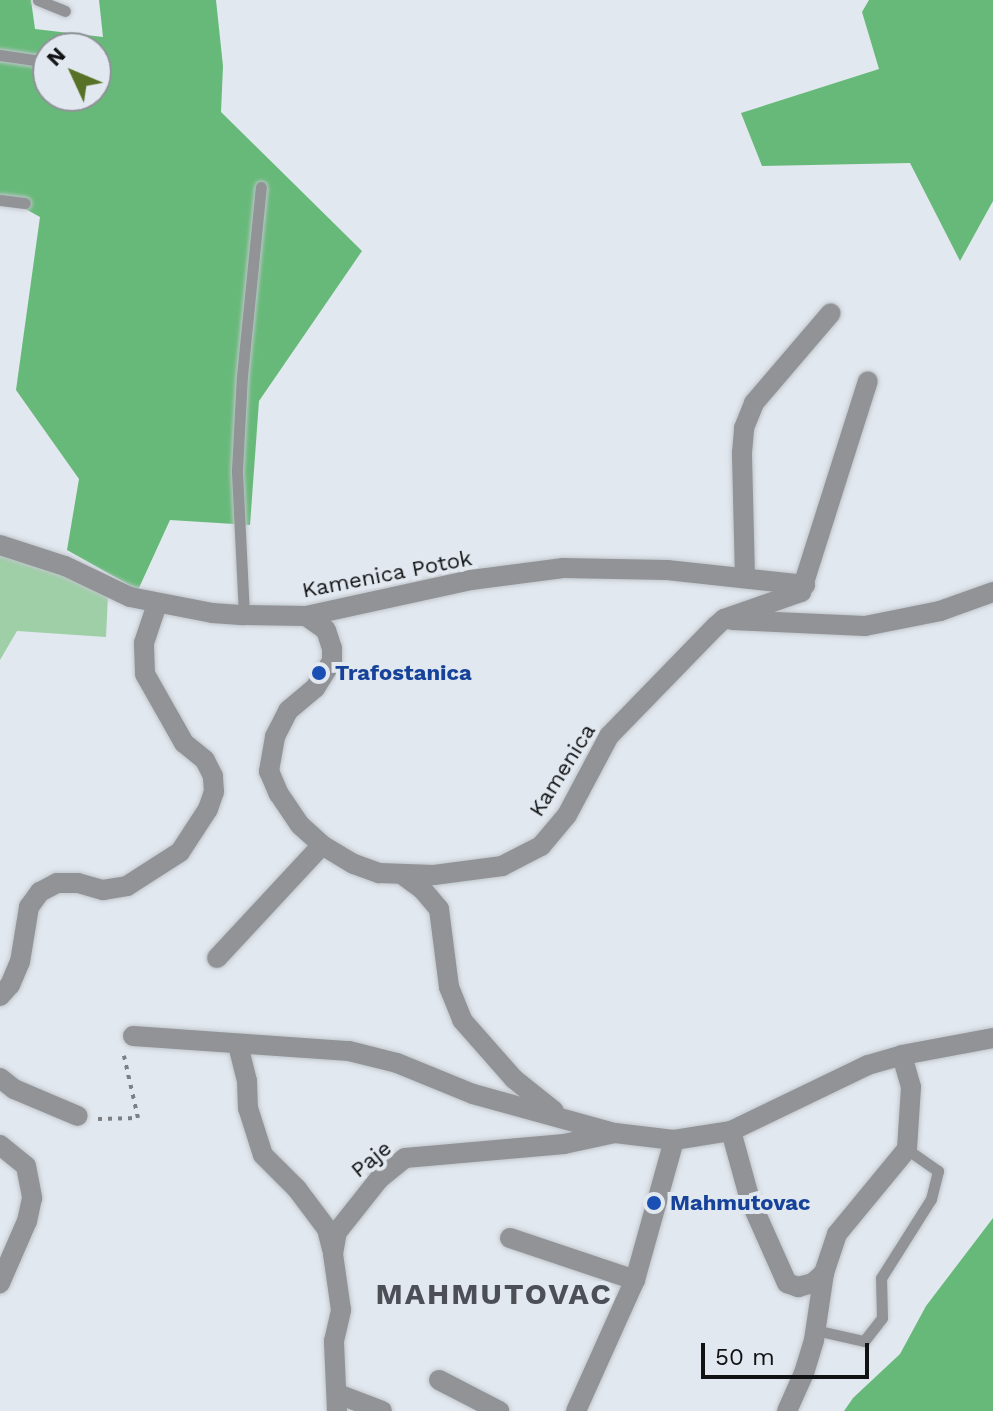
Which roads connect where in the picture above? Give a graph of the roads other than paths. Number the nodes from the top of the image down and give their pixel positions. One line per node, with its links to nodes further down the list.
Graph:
1 (38, 0): 2 (lane)
2 (65, 11)
3 (0, 55): 4 (lane)
4 (32, 60)
5 (261, 187): 15 (lane)
6 (0, 200): 7 (lane)
7 (25, 203)
8 (831, 313): 11 (street)
9 (868, 381): 12 (street)
10 (0, 545): 14 (street, Kamenica Potok)
11 (745, 578): 12 (street, Kamenica Potok); 16 (street, Kamenica Potok)
12 (805, 585): 17 (street, Kamenica)
13 (993, 592): 17 (street)
14 (157, 604): 15 (street, Kamenica Potok); 21 (street)
15 (244, 615): 16 (street, Kamenica Potok)
16 (306, 616): 18 (street, Kamenica)
17 (724, 619): 19 (street, Kamenica)
18 (322, 845): 19 (street, Kamenica); 20 (street)
19 (404, 876): 28 (street, Kamenica)
20 (217, 958)
21 (0, 996)
22 (133, 1036): 24 (street)
23 (993, 1038): 25 (street)
24 (238, 1045): 28 (street); 35 (street)
25 (902, 1055): 29 (street); 33 (street)
26 (0, 1078): 27 (street)
27 (78, 1116)
28 (560, 1116): 30 (street)
29 (731, 1131): 31 (street); 36 (street)
30 (615, 1133): 31 (street); 35 (street, Paje)
31 (674, 1140): 37 (street)
32 (0, 1145): 38 (street)
33 (907, 1149): 36 (street); 39 (lane)
34 (510, 1238): 37 (street)
35 (333, 1254): 41 (street, Paje)
36 (824, 1273): 39 (street)
37 (635, 1280): 44 (street)
38 (0, 1283)
39 (815, 1330): 45 (street)
40 (439, 1380): 43 (street)
41 (338, 1402): 42 (street, Paje)
42 (382, 1411)
43 (499, 1411)
44 (576, 1411)
45 (787, 1411)

